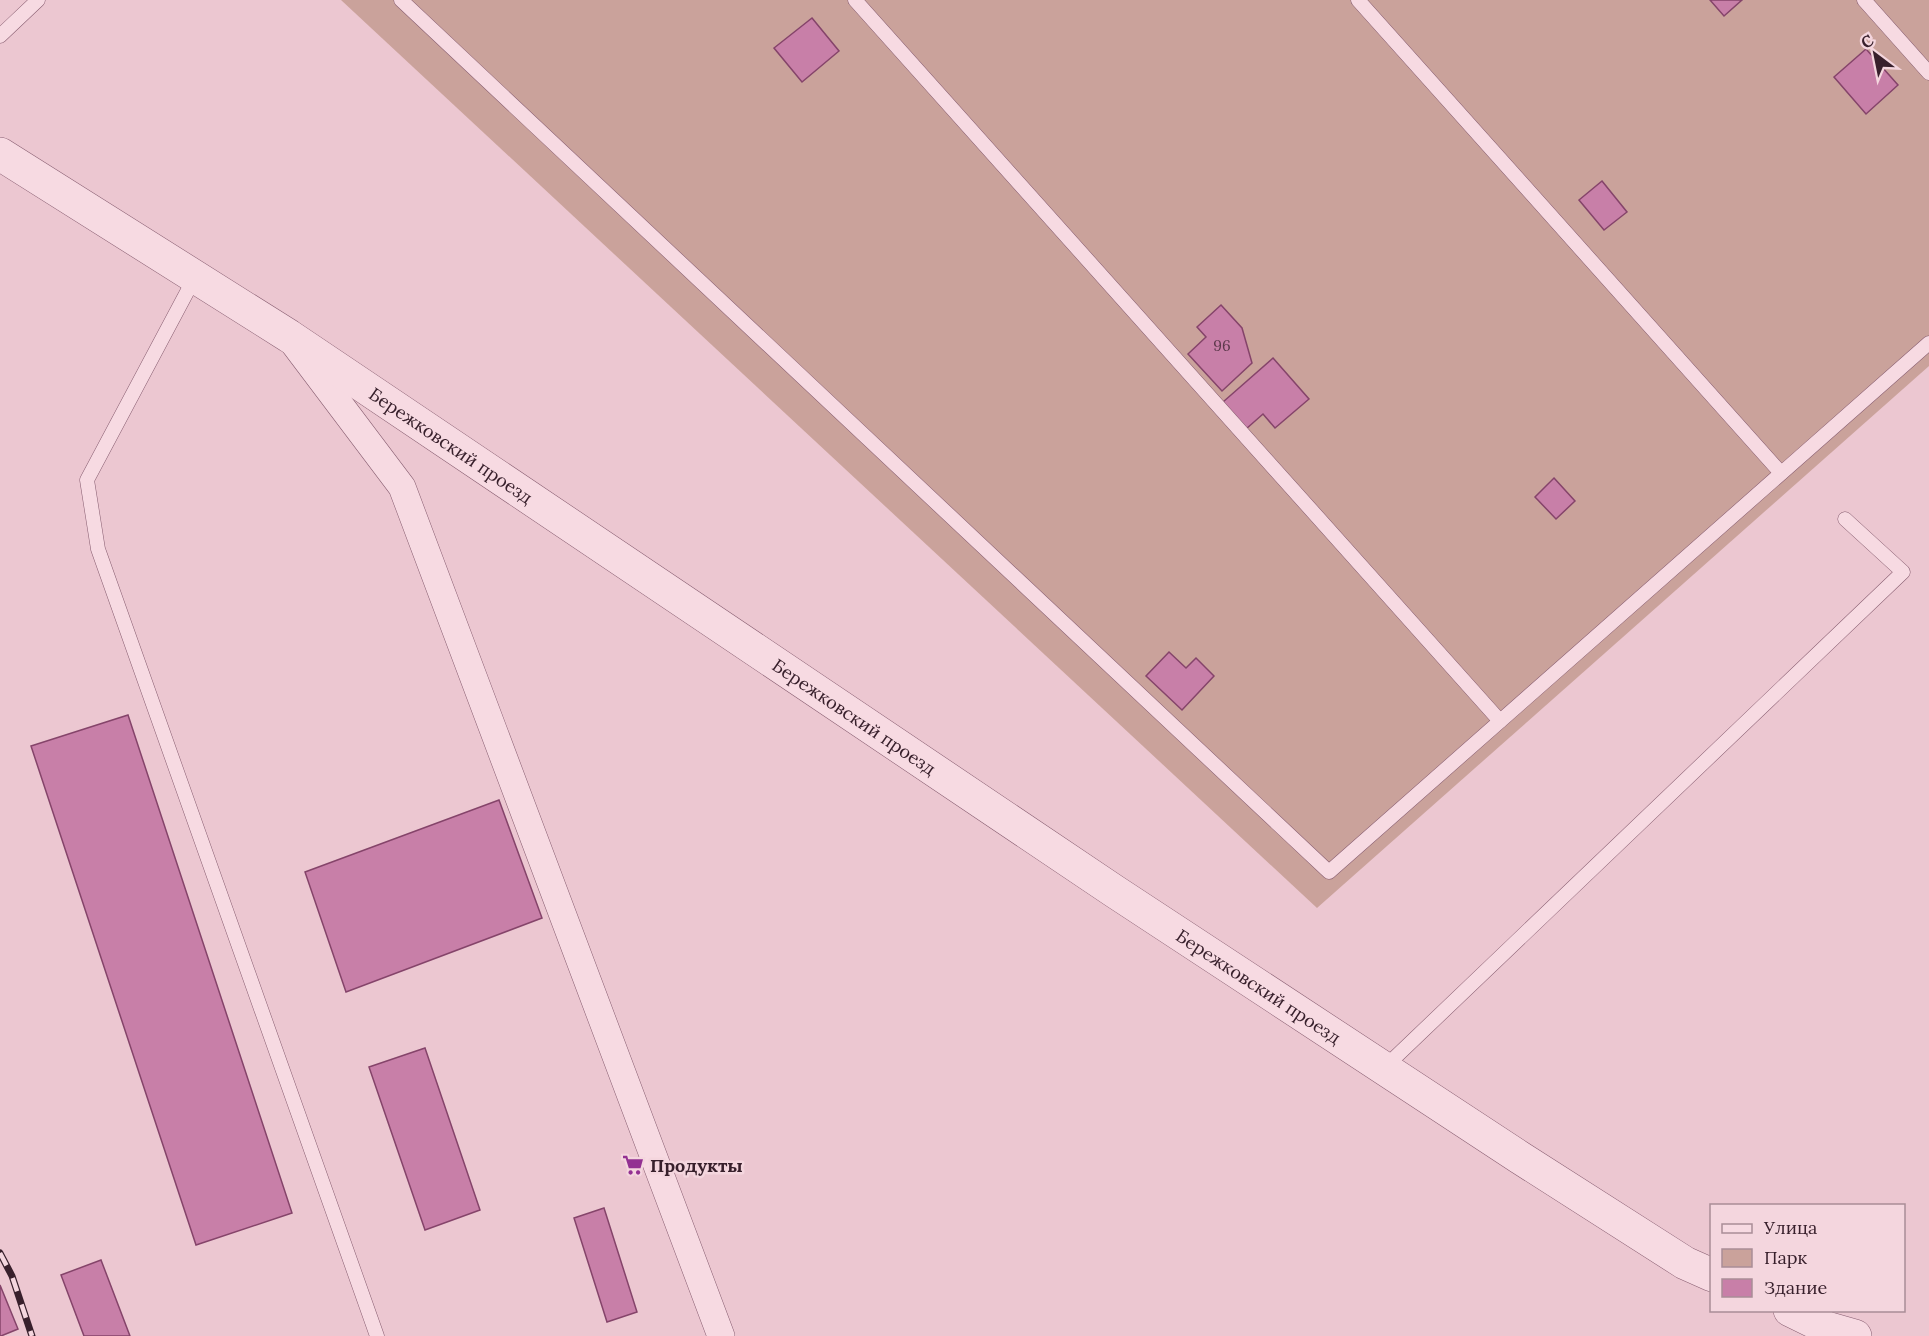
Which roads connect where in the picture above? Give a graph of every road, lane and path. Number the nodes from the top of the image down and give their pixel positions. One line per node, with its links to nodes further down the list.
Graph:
1 (38, 0): 6 (lane)
2 (401, 0): 14 (lane)
3 (855, 0): 14 (lane)
4 (1358, 0): 12 (lane)
5 (1864, 0): 7 (lane)
6 (0, 36)
7 (1929, 73)
8 (0, 154): 9 (street, Бережковский проезд)
9 (195, 277): 10 (street, Бережковский проезд); 18 (lane)
10 (289, 336): 15 (street, Бережковский проезд); 19 (street)
11 (1929, 343): 12 (lane)
12 (1780, 473): 14 (lane)
13 (1845, 519): 15 (lane)
14 (1500, 721)
15 (1384, 1068): 16 (street, Бережковский проезд)
16 (1710, 1274)
17 (1792, 1312): 20 (street)
18 (377, 1336)
19 (722, 1336)
20 (1855, 1336)

